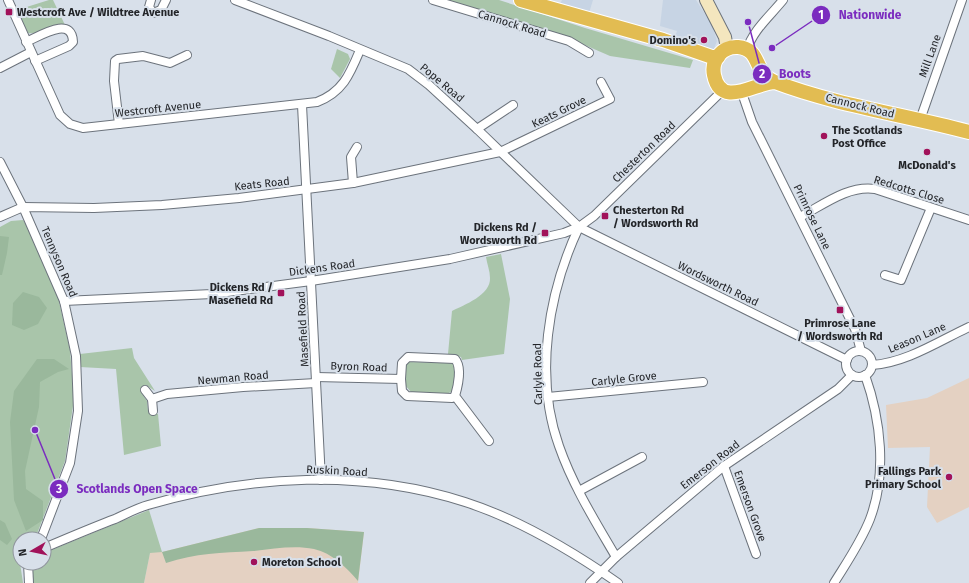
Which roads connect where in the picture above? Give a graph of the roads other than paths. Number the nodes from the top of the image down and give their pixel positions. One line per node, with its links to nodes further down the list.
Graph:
1 (8, 0): 10 (street, Westcroft Avenue)
2 (151, 0): 3 (street)
3 (166, 0)
4 (235, 0): 11 (street, Pope Road)
5 (433, 0): 15 (street, Cannock Road)
6 (521, 0): 14 (highway)
7 (706, 0): 16 (main road)
8 (783, 0): 12 (street)
9 (962, 0): 27 (street, Mill Lane)
10 (26, 42): 13 (street, Westcroft Avenue); 18 (street)
11 (360, 50): 25 (street, Westcroft Avenue); 29 (street, Pope Road)
12 (747, 50): 16 (highway); 20 (highway)
13 (31, 52): 18 (street, Westcroft Avenue); 19 (street)
14 (697, 52): 16 (highway); 23 (highway)
15 (589, 53)
16 (722, 53): 23 (highway)
17 (187, 55): 28 (street)
18 (35, 61): 28 (street, Westcroft Avenue)
19 (0, 68)
20 (759, 68): 22 (highway); 24 (highway)
21 (601, 82): 32 (street, Keats Grove)
22 (775, 82): 24 (highway); 27 (highway, Cannock Road)
23 (718, 83): 24 (highway); 41 (street, Chesterton Road)
24 (747, 90): 39 (street, Primrose Lane)
25 (302, 105): 28 (street, Westcroft Avenue); 35 (street, Masefield Road)
26 (512, 105): 29 (street)
27 (920, 120): 30 (highway, Cannock Road)
28 (119, 124)
29 (477, 129): 32 (street, Pope Road)
30 (969, 132)
31 (357, 147): 34 (street)
32 (500, 152): 34 (street, Keats Road); 41 (street, Pope Road)
33 (0, 162): 36 (street, Tennyson Road)
34 (353, 183): 35 (street, Keats Road)
35 (307, 190): 36 (street, Keats Road); 43 (street, Masefield Road)
36 (22, 207): 38 (street); 44 (street, Tennyson Road)
37 (931, 208): 39 (street, Redcotts Close); 40 (street, Redcotts Close); 42 (street)
38 (0, 217)
39 (800, 217): 46 (street, Primrose Lane)
40 (969, 220)
41 (579, 227): 43 (street, Dickens Road); 47 (street, Wordsworth Road); 56 (street, Carlyle Road)
42 (885, 275)
43 (311, 282): 44 (street, Dickens Road); 52 (street, Masefield Road)
44 (64, 301): 64 (street, Tennyson Road)
45 (969, 327): 48 (street, Leason Lane)
46 (861, 351): 47 (street); 48 (street)
47 (847, 360): 49 (street)
48 (872, 365): 50 (street)
49 (852, 375): 50 (street); 61 (street, Emerson Road)
50 (865, 375): 73 (street)
51 (401, 379): 52 (street, Byron Road); 55 (street, Byron Road); 55 (street, Byron Road)
52 (316, 380): 57 (street, Newman Road); 62 (street, Masefield Road)
53 (703, 382): 56 (street, Carlyle Grove)
54 (145, 390): 57 (street)
55 (455, 396): 59 (street)
56 (548, 398): 63 (street, Carlyle Road)
57 (152, 399): 58 (street)
58 (152, 411)
59 (489, 441)
60 (642, 457): 63 (street)
61 (724, 466): 66 (street, Emerson Grove); 67 (street, Emerson Road)
62 (322, 480): 65 (street, Ruskin Road); 69 (street, Ruskin Road)
63 (578, 491): 67 (street, Carlyle Road)
64 (44, 531)
65 (52, 545)
66 (756, 554)
67 (616, 557): 69 (street, Emerson Road)
68 (28, 571): 70 (street)
69 (602, 572): 71 (street, Emerson Road); 72 (street, Ruskin Road)
70 (29, 583)
71 (590, 583)
72 (618, 583)
73 (834, 583)

